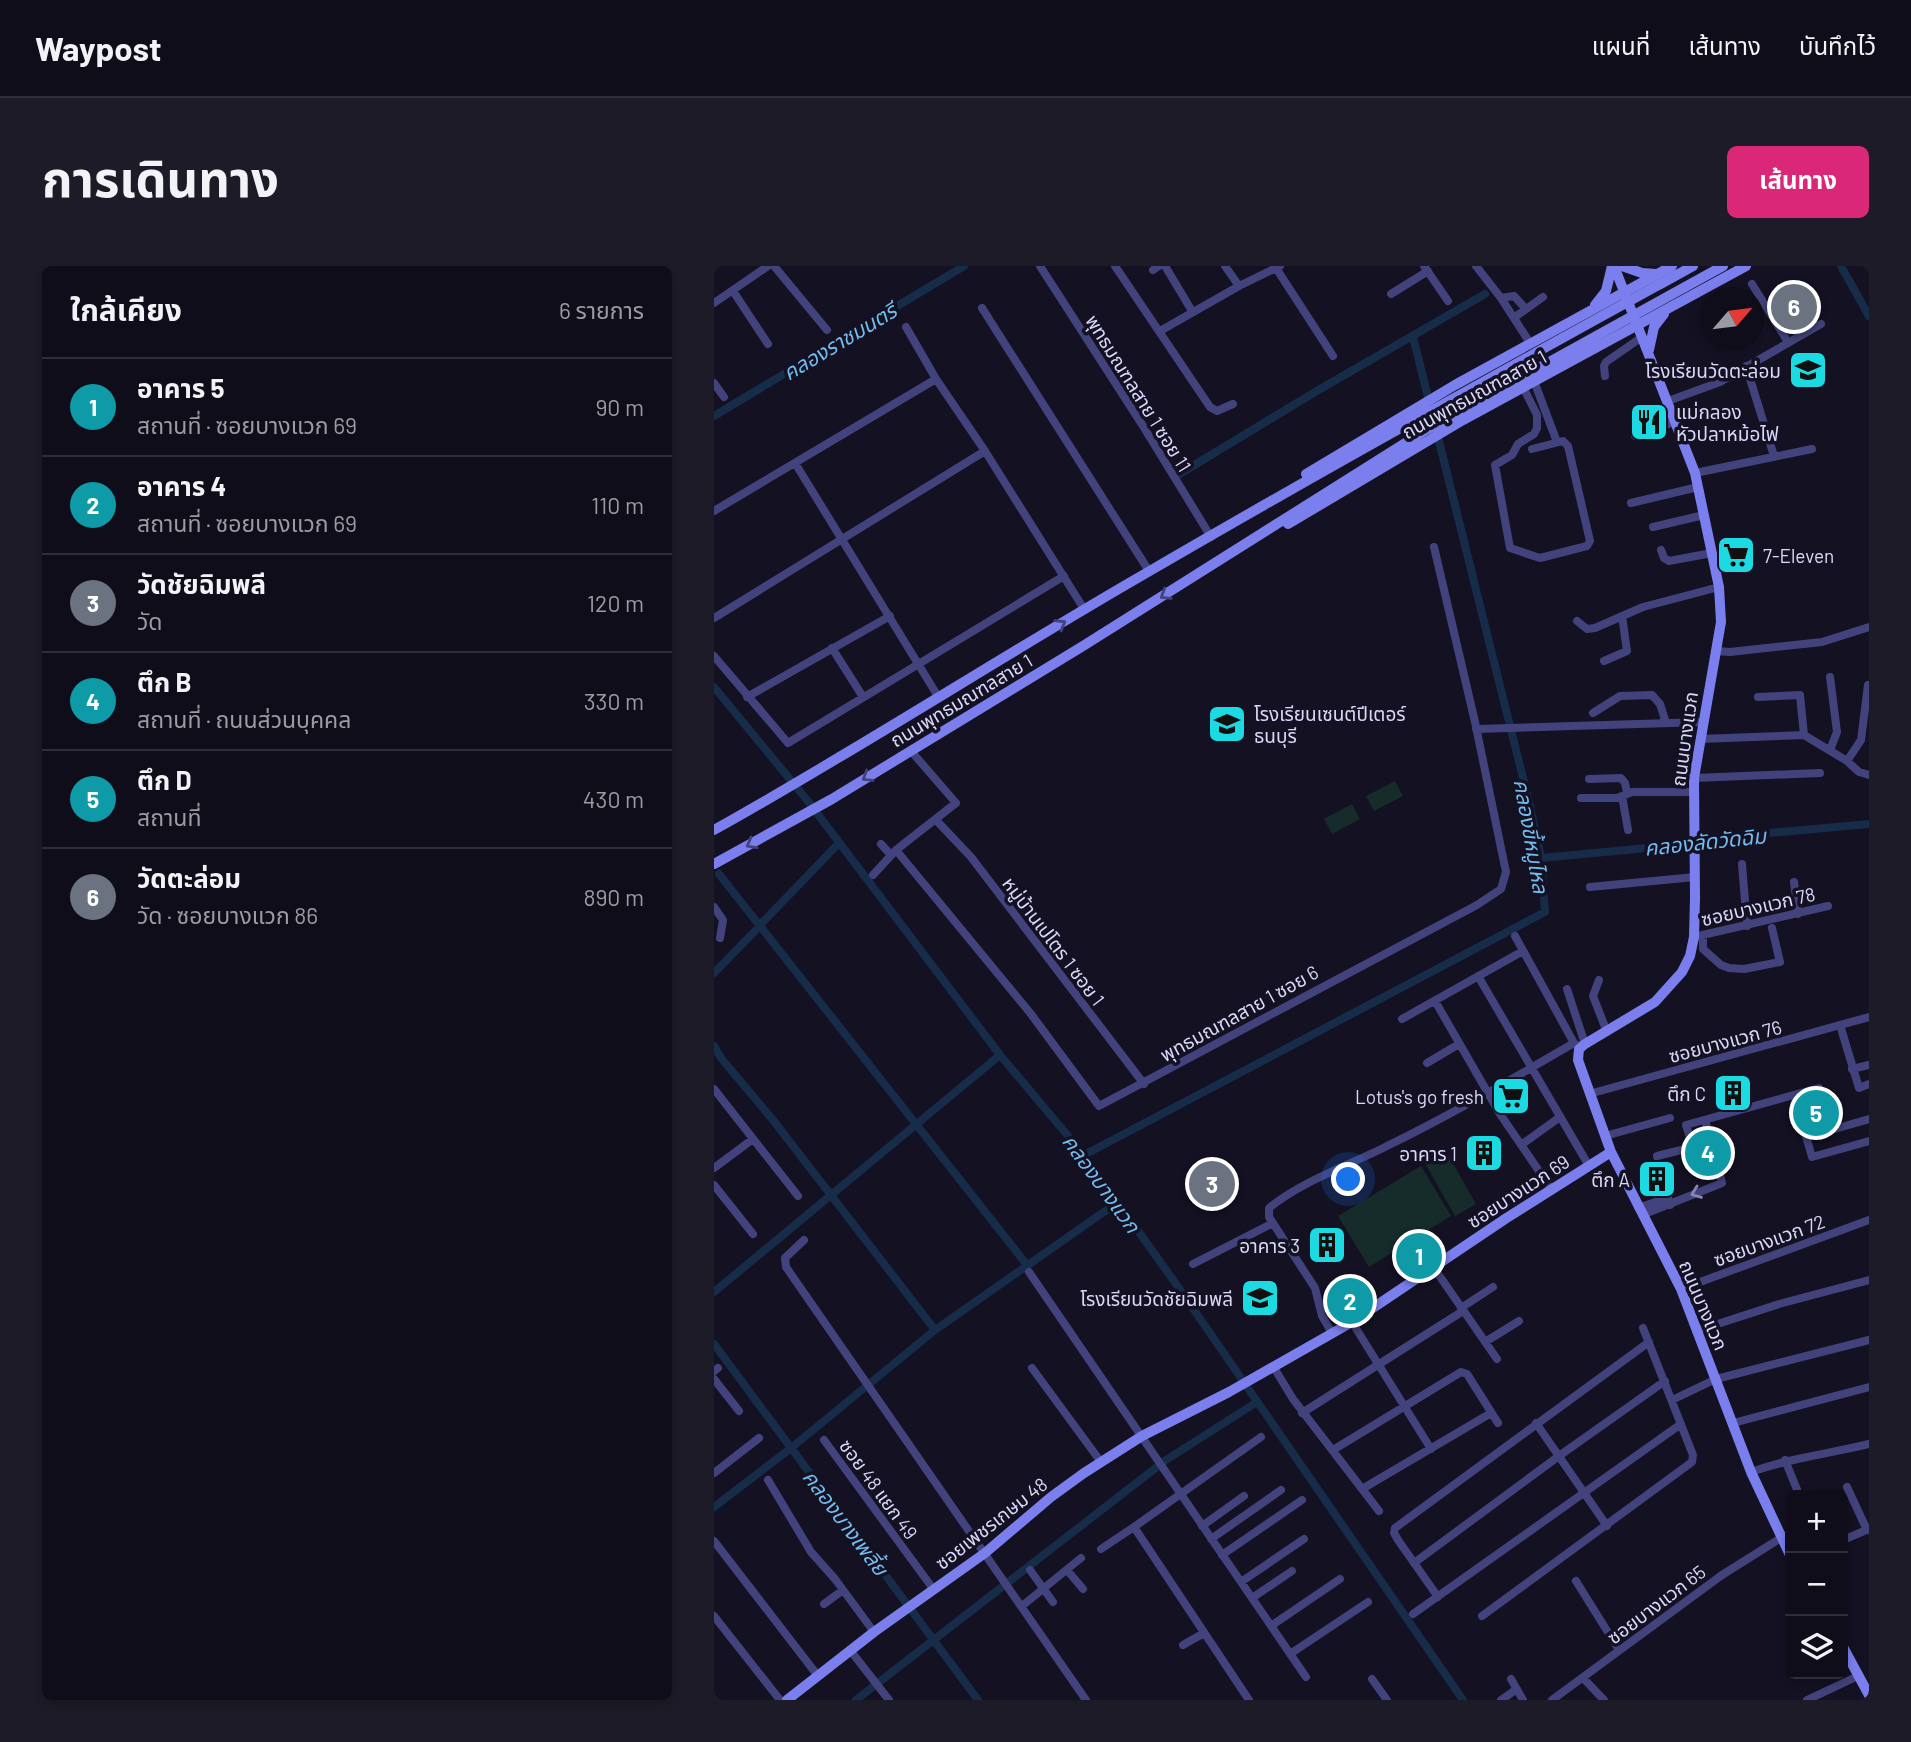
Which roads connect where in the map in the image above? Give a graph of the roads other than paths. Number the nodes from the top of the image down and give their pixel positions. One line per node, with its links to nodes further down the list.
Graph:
1 (768, 266): 21 (street)
2 (774, 266): 38 (street)
3 (1040, 266): 71 (street, พุทธมณฑลสาย 1 ซอย 11)
4 (1115, 266): 39 (street)
5 (1165, 266): 31 (street)
6 (1225, 266): 20 (street)
7 (1476, 266): 25 (street)
8 (1613, 266): 22 (main road, ถนนบางแวก); 32 (main road)
9 (1622, 266): 17 (main road)
10 (1672, 266): 17 (main road, ถนนพุทธมณฑลสาย 1)
11 (1678, 266): 18 (main road)
12 (1693, 266): 56 (main road, ถนนพุทธมณฑลสาย 1)
13 (1723, 266): 76 (main road, ถนนพุทธมณฑลสาย 1)
14 (1746, 266): 18 (main road, ถนนพุทธมณฑลสาย 1)
15 (1278, 267): 20 (street); 44 (street)
16 (1426, 269): 23 (street); 26 (street)
17 (1657, 274): 22 (main road, ถนนพุทธมณฑลสาย 1)
18 (1721, 279): 30 (main road, ถนนพุทธมณฑลสาย 1)
19 (1752, 284): 41 (street)
20 (1239, 286): 31 (street)
21 (733, 291): 27 (street); 43 (street)
22 (1625, 291): 32 (main road, ถนนพุทธมณฑลสาย 1); 36 (main road, ถนนบางแวก)
23 (1391, 294)
24 (1544, 297): 29 (street)
25 (1501, 298): 29 (street); 33 (street)
26 (1448, 301)
27 (714, 303)
28 (982, 308): 77 (street)
29 (1526, 309): 33 (street)
30 (1667, 309): 36 (main road, ถนนพุทธมณฑลสาย 1); 45 (main road)
31 (1192, 311): 39 (street)
32 (1587, 311): 34 (main road, ถนนพุทธมณฑลสาย 1)
33 (1515, 317): 42 (street)
34 (1565, 324): 42 (main road, ถนนพุทธมณฑลสาย 1); 46 (main road)
35 (1821, 324): 41 (street)
36 (1638, 325): 40 (main road, ถนนบางแวก); 46 (main road, ถนนพุทธมณฑลสาย 1)
37 (906, 327): 49 (street)
38 (827, 330)
39 (1160, 331): 55 (street)
40 (1642, 337): 45 (main road, ถนนบางแวก); 48 (street)
41 (1788, 342): 47 (street)
42 (1531, 343): 56 (main road, ถนนพุทธมณฑลสาย 1)
43 (768, 344)
44 (1333, 356)
45 (1648, 356): 54 (main road, ถนนบางแวก)
46 (1578, 357): 50 (main road, ถนนพุทธมณฑลสาย 1)
47 (1746, 366): 54 (street); 63 (street)
48 (1605, 376)
49 (936, 379): 62 (street); 64 (street)
50 (1534, 381): 52 (main road, ถนนพุทธมณฑลสาย 1); 59 (street)
51 (714, 383): 53 (street)
52 (1523, 387): 59 (street); 76 (main road, ถนนพุทธมณฑลสาย 1)
53 (724, 397)
54 (1668, 401): 57 (main road, ถนนบางแวก)
55 (1233, 404)
56 (1414, 414): 71 (main road, ถนนพุทธมณฑลสาย 1)
57 (1674, 422): 58 (street); 65 (main road, ถนนบางแวก)
58 (1635, 436)
59 (1557, 442): 60 (street)
60 (1532, 449)
61 (1812, 449): 63 (street)
62 (985, 451): 72 (street); 78 (street)
63 (1774, 456): 65 (street)
64 (795, 463): 68 (street); 72 (street)
65 (1695, 473): 66 (main road, ถนนบางแวก)
66 (1698, 488): 67 (street); 69 (main road, ถนนบางแวก)
67 (1631, 503)
68 (714, 511)
69 (1704, 515): 70 (street); 75 (main road, ถนนบางแวก)
70 (1653, 527)
71 (1210, 537): 77 (main road, ถนนพุทธมณฑลสาย 1)
72 (841, 539): 81 (street); 83 (street)
73 (1434, 547): 100 (street, พุทธมณฑลสาย 1 ซอย 6)
74 (1661, 550): 75 (street)
75 (1712, 553): 79 (main road, ถนนบางแวก)
76 (1223, 558): 103 (main road, ถนนพุทธมณฑลสาย 1, one-way to 103)
77 (1149, 571): 80 (main road, ถนนพุทธมณฑลสาย 1)
78 (1064, 576): 80 (street); 90 (street)
79 (1719, 587): 82 (street); 87 (main road, ถนนบางแวก)
80 (1084, 610): 96 (main road, ถนนพุทธมณฑลสาย 1, one-way to 80)
81 (890, 616): 86 (street); 90 (street)
82 (1622, 616): 84 (street); 89 (street)
83 (714, 618)
84 (1577, 621)
85 (1869, 627): 87 (street)
86 (832, 648): 93 (street); 94 (street)
87 (1716, 651): 98 (main road, ถนนบางแวก)
88 (714, 656): 93 (street)
89 (1604, 661)
90 (919, 663): 94 (street); 96 (street)
91 (1830, 677): 104 (street)
92 (1868, 685): 105 (street)
93 (747, 697): 94 (street)
94 (863, 697)
95 (1758, 697): 101 (street)
96 (939, 698): 114 (main road, ถนนพุทธมณฑลสาย 1)
97 (1593, 713): 99 (street)
98 (1703, 722): 99 (street); 102 (main road, ถนนบางแวก)
99 (1666, 723): 100 (street)
100 (1476, 729): 147 (street, พุทธมณฑลสาย 1 ซอย 6)
101 (1804, 735): 102 (street); 104 (street)
102 (1700, 739): 108 (main road, ถนนบางแวก)
103 (911, 751): 113 (street); 118 (main road, ถนนพุทธมณฑลสาย 1, one-way to 118)
104 (1830, 751): 105 (street)
105 (1847, 761): 107 (street)
106 (1820, 773): 108 (street)
107 (1869, 775)
108 (1694, 778): 110 (main road, ถนนบางแวก)
109 (1589, 779): 111 (street)
110 (1693, 792): 111 (street); 121 (main road, ถนนบางแวก)
111 (1624, 794): 112 (street); 115 (street)
112 (1581, 798)
113 (936, 820): 117 (street); 147 (street, หมู่บ้านเปโตร 1 ซอย 1)
114 (714, 830)
115 (1628, 830)
116 (881, 845): 117 (street)
117 (894, 853): 120 (street); 147 (street, พุทธมณฑลสาย 1 ซอย 6)
118 (714, 864)
119 (1742, 864): 127 (street)
120 (873, 875)
121 (1695, 877): 123 (street); 130 (main road, ถนนบางแวก)
122 (1794, 882): 126 (street)
123 (1590, 887)
124 (1828, 906): 126 (street, ซอยบางแวก 78)
125 (714, 907): 131 (street)
126 (1798, 914): 127 (street, ซอยบางแวก 78)
127 (1747, 926): 130 (street, ซอยบางแวก 78)
128 (1772, 928): 130 (street)
129 (1515, 936): 132 (street)
130 (1699, 937): 140 (main road, ถนนบางแวก)
131 (720, 938)
132 (1523, 951): 133 (street); 142 (street)
133 (1478, 976): 136 (street); 145 (street)
134 (1600, 980): 140 (street)
135 (1567, 989): 142 (street)
136 (1435, 1001): 138 (street); 141 (street)
137 (1869, 1017): 139 (street, ซอยบางแวก 76)
138 (1402, 1019)
139 (1840, 1025): 146 (street); 151 (street, ซอยบางแวก 76)
140 (1607, 1032): 142 (main road, ถนนบางแวก)
141 (1459, 1044): 143 (street); 150 (street)
142 (1580, 1045): 145 (street); 151 (main road, ถนนบางแวก)
143 (1427, 1063)
144 (1869, 1065): 146 (street)
145 (1531, 1067): 150 (street); 153 (street)
146 (1852, 1069): 148 (street)
147 (1144, 1084)
148 (1869, 1084)
149 (714, 1088): 158 (street)
150 (1486, 1092): 160 (street); 170 (street)
151 (1589, 1094): 157 (main road, ถนนบางแวก)
152 (1794, 1095): 155 (street); 156 (street); 159 (street)
153 (1560, 1118): 160 (street); 162 (street)
154 (1670, 1118): 157 (street)
155 (1869, 1119)
156 (1705, 1120): 167 (street, one-way to 167); 167 (street)
157 (1605, 1136): 161 (main road, ถนนบางแวก)
158 (753, 1139): 163 (street); 166 (street)
159 (1869, 1141)
160 (1521, 1145): 165 (street)
161 (1611, 1152): 162 (main road, ซอยบางแวก 69); 168 (main road, ถนนบางแวก)
162 (1589, 1166): 165 (main road, ซอยบางแวก 69)
163 (714, 1168)
164 (714, 1185): 171 (street)
165 (1552, 1190): 174 (main road, ซอยบางแวก 69)
166 (798, 1196)
167 (1669, 1201): 168 (street)
168 (1640, 1212): 178 (main road, ถนนบางแวก)
169 (1869, 1220): 178 (street, ซอยบางแวก 72)
170 (1273, 1223): 173 (street); 184 (street)
171 (753, 1234)
172 (804, 1240): 238 (street)
173 (1193, 1264)
174 (1434, 1268): 179 (street); 181 (main road, ซอยบางแวก 69)
175 (1029, 1272): 206 (street)
176 (1869, 1280): 183 (street)
177 (1493, 1287): 179 (street)
178 (1681, 1289): 183 (main road, ถนนบางแวก)
179 (1462, 1309): 186 (street); 190 (street)
180 (1519, 1321): 186 (street)
181 (1352, 1322): 184 (main road, ซอยบางแวก 69); 190 (street)
182 (1643, 1328): 187 (street)
183 (1696, 1331): 193 (main road, ถนนบางแวก)
184 (1332, 1333): 189 (main road, ซอยบางแวก 69)
185 (1869, 1340): 193 (street)
186 (1485, 1342): 188 (street)
187 (1649, 1342): 194 (street); 203 (street)
188 (1497, 1359)
189 (1273, 1366): 196 (main road, ซอยบางแวก 69); 200 (street)
190 (1378, 1366): 198 (street); 200 (street)
191 (1032, 1368): 215 (street)
192 (714, 1379): 199 (street)
193 (1716, 1379): 197 (street); 204 (main road, ถนนบางแวก)
194 (1665, 1381): 197 (street); 213 (street)
195 (1869, 1387): 204 (street)
196 (1229, 1392): 206 (main road, ซอยเพชรเกษม 48)
197 (1672, 1400): 205 (street)
198 (1404, 1406): 201 (street); 211 (street); 212 (street)
199 (739, 1411)
200 (1302, 1413): 212 (street)
201 (1491, 1413): 202 (street); 211 (street)
202 (1498, 1423)
203 (1536, 1423): 213 (street); 242 (street)
204 (1733, 1423): 216 (main road, ถนนบางแวก)
205 (1681, 1424): 223 (street); 229 (street)
206 (1142, 1436): 215 (main road, ซอยเพชรเกษม 48); 224 (street)
207 (1261, 1437): 224 (street)
208 (759, 1438): 217 (street)
209 (824, 1440): 252 (street, ซอย 48 แยก 49)
210 (1869, 1444): 214 (street)
211 (1431, 1449): 220 (street)
212 (1333, 1451): 220 (street)
213 (1559, 1456): 223 (street); 242 (street)
214 (1785, 1460): 216 (street); 222 (street)
215 (1101, 1462): 238 (main road, ซอยเพชรเกษม 48)
216 (1751, 1472): 232 (main road, ถนนบางแวก)
217 (714, 1473)
218 (768, 1480): 251 (street)
219 (1847, 1487): 231 (street)
220 (1362, 1489): 227 (street)
221 (1281, 1490): 234 (street)
222 (1797, 1490)
223 (1583, 1491): 229 (street); 253 (street)
224 (1179, 1494): 228 (street); 230 (street)
225 (1244, 1496): 228 (street)
226 (1302, 1500): 240 (street)
227 (1379, 1511)
228 (1202, 1526): 234 (street)
229 (1607, 1526): 261 (street)
230 (1134, 1527): 237 (street); 266 (street)
231 (1868, 1530): 233 (street)
232 (1781, 1538): 239 (main road, ถนนบางแวก); 269 (street, ซอยบางแวก 65)
233 (1848, 1538)
234 (1211, 1539): 240 (street)
235 (1304, 1539): 248 (street)
236 (714, 1541): 272 (street)
237 (1101, 1549)
238 (985, 1553): 252 (main road, ซอยเพชรเกษม 48); 258 (street)
239 (1789, 1553)
240 (1222, 1555): 248 (street)
241 (1081, 1558): 244 (street)
242 (1414, 1563): 253 (street)
243 (1030, 1570): 249 (street)
244 (1067, 1570): 249 (street); 250 (street)
245 (1292, 1571): 254 (street)
246 (1340, 1579): 263 (street)
247 (1576, 1581): 269 (street)
248 (1241, 1582): 254 (street)
249 (1043, 1589): 255 (street); 258 (street)
250 (1083, 1589)
251 (844, 1590): 257 (street); 265 (street)
252 (934, 1590): 265 (main road, ซอยเพชรเกษม 48)
253 (1438, 1597): 259 (street)
254 (1252, 1598): 263 (street)
255 (1053, 1602)
256 (1368, 1602): 270 (street)
257 (824, 1604)
258 (1022, 1606): 283 (street)
259 (1413, 1615)
260 (714, 1616): 262 (street)
261 (1482, 1616)
262 (722, 1626): 264 (street); 280 (street)
263 (1271, 1626): 270 (street)
264 (714, 1632)
265 (874, 1632): 268 (main road, ซอยเพชรเกษม 48)
266 (1204, 1633): 267 (street); 284 (street)
267 (1183, 1645)
268 (850, 1650): 272 (main road, ซอยเพชรเกษม 48); 282 (street)
269 (1619, 1650): 275 (street, ซอยบางแวก 65)
270 (1290, 1654): 274 (street)
271 (1848, 1665): 273 (main road)
272 (818, 1676): 281 (main road, ซอยเพชรเกษม 48)
273 (1858, 1676): 279 (main road); 290 (street)
274 (1306, 1677)
275 (1583, 1678): 288 (street, ซอยบางแวก 65); 289 (street)
276 (1372, 1679): 285 (street)
277 (1511, 1679): 278 (street)
278 (1517, 1689): 286 (street); 287 (street)
279 (1869, 1695)
280 (780, 1700)
281 (788, 1700)
282 (889, 1700)
283 (1086, 1700)
284 (1249, 1700)
285 (1387, 1700)
286 (1501, 1700)
287 (1523, 1700)
288 (1552, 1700)
289 (1604, 1700)
290 (1807, 1700)

